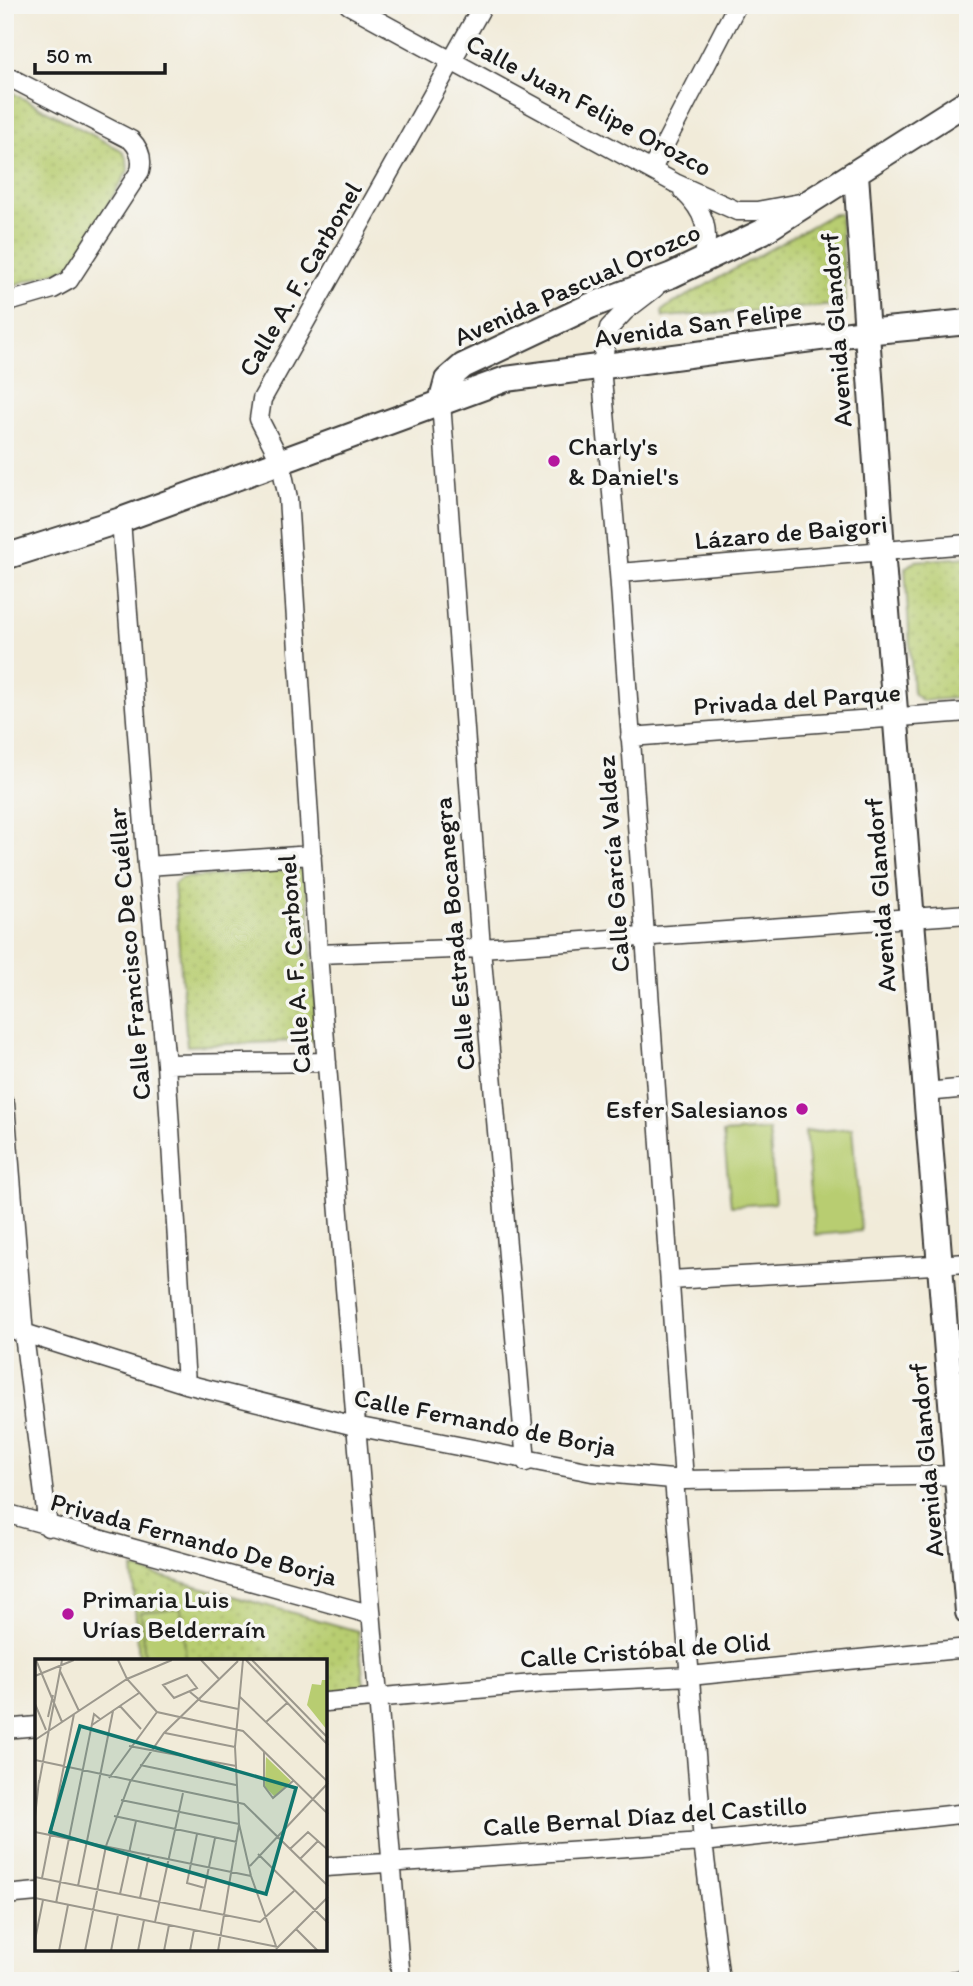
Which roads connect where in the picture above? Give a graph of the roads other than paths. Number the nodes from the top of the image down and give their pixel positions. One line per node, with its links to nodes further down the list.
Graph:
1 (349, 5): 4 (street, Calle Juan Felipe Orozco)
2 (484, 5): 4 (street, Calle A. F. Carbonel)
3 (737, 5): 7 (street)
4 (452, 62): 7 (street, Calle Juan Felipe Orozco); 18 (street, Calle A. F. Carbonel)
5 (5, 75): 13 (street)
6 (968, 101): 8 (main road, Avenida Pascual Orozco)
7 (652, 169): 9 (street, Calle Juan Felipe Orozco)
8 (856, 174): 10 (main road, Avenida Pascual Orozco); 15 (main road, Avenida Glandorf)
9 (675, 183): 10 (street, Calle Juan Felipe Orozco); 11 (street)
10 (814, 200): 11 (main road, Avenida Pascual Orozco)
11 (703, 261): 12 (main road, Avenida Pascual Orozco)
12 (672, 275): 16 (street, Calle García Valdez); 17 (main road, Avenida Pascual Orozco)
13 (5, 303)
14 (968, 322): 15 (main road, Avenida San Felipe)
15 (865, 332): 16 (main road, Avenida San Felipe); 21 (main road, Avenida Glandorf)
16 (601, 367): 17 (main road, Avenida San Felipe); 23 (street, Calle García Valdez)
17 (441, 402): 18 (main road); 32 (street, Calle Estrada Bocanegra)
18 (280, 460): 19 (main road); 27 (street, Calle A. F. Carbonel)
19 (121, 520): 22 (main road); 28 (street, Calle Francisco De Cuéllar)
20 (968, 544): 21 (street, Lázaro de Baigori)
21 (882, 550): 23 (street, Lázaro de Baigori); 25 (main road, Avenida Glandorf)
22 (5, 557)
23 (619, 573): 26 (street, Calle García Valdez)
24 (968, 712): 25 (street, Privada del Parque)
25 (897, 718): 26 (street, Privada del Parque); 30 (main road, Avenida Glandorf)
26 (630, 737): 31 (street, Calle García Valdez)
27 (312, 855): 28 (street); 33 (street, Calle A. F. Carbonel)
28 (147, 866): 35 (street, Calle Francisco De Cuéllar)
29 (968, 914): 30 (street)
30 (911, 918): 31 (street); 37 (main road, Avenida Glandorf)
31 (644, 937): 32 (street); 41 (street, Calle García Valdez)
32 (481, 948): 33 (street); 46 (street, Calle Estrada Bocanegra)
33 (318, 954): 34 (street, Calle A. F. Carbonel)
34 (327, 1062): 35 (street); 45 (street, Calle A. F. Carbonel)
35 (166, 1064): 44 (street, Calle Francisco De Cuéllar)
36 (968, 1088): 37 (street)
37 (926, 1092): 40 (main road, Avenida Glandorf)
38 (5, 1104): 43 (street)
39 (968, 1263): 40 (street)
40 (940, 1265): 41 (street); 47 (main road, Avenida Glandorf)
41 (670, 1280): 48 (street, Calle García Valdez)
42 (5, 1326): 43 (street, Calle Fernando de Borja)
43 (24, 1335): 44 (street, Calle Fernando de Borja); 50 (street)
44 (186, 1384): 45 (street, Calle Fernando de Borja)
45 (355, 1426): 46 (street, Calle Fernando de Borja); 52 (street, Calle A. F. Carbonel)
46 (526, 1462): 48 (street, Calle Fernando de Borja)
47 (962, 1476): 48 (street, Calle Fernando de Borja); 51 (main road, Avenida Glandorf)
48 (679, 1480): 54 (street, Calle García Valdez)
49 (5, 1513): 50 (street, Privada Fernando De Borja)
50 (48, 1527): 52 (street, Privada Fernando De Borja)
51 (968, 1612)
52 (369, 1614): 55 (street, Calle A. F. Carbonel)
53 (968, 1648): 54 (street, Calle Cristóbal de Olid)
54 (690, 1676): 55 (street, Calle Cristóbal de Olid); 60 (street, Calle García Valdez)
55 (377, 1698): 56 (street, Calle Cristóbal de Olid); 61 (street, Calle A. F. Carbonel)
56 (327, 1702)
57 (35, 1726): 58 (street)
58 (5, 1729)
59 (968, 1813): 60 (street, Calle Bernal Díaz del Castillo)
60 (703, 1842): 61 (street, Calle Bernal Díaz del Castillo); 67 (street, Calle García Valdez)
61 (392, 1861): 62 (street, Calle Bernal Díaz del Castillo); 66 (street, Calle A. F. Carbonel)
62 (327, 1867)
63 (35, 1892): 64 (street)
64 (5, 1895)
65 (968, 1979): 68 (street)
66 (401, 1981)
67 (720, 1981)
68 (951, 1981)

